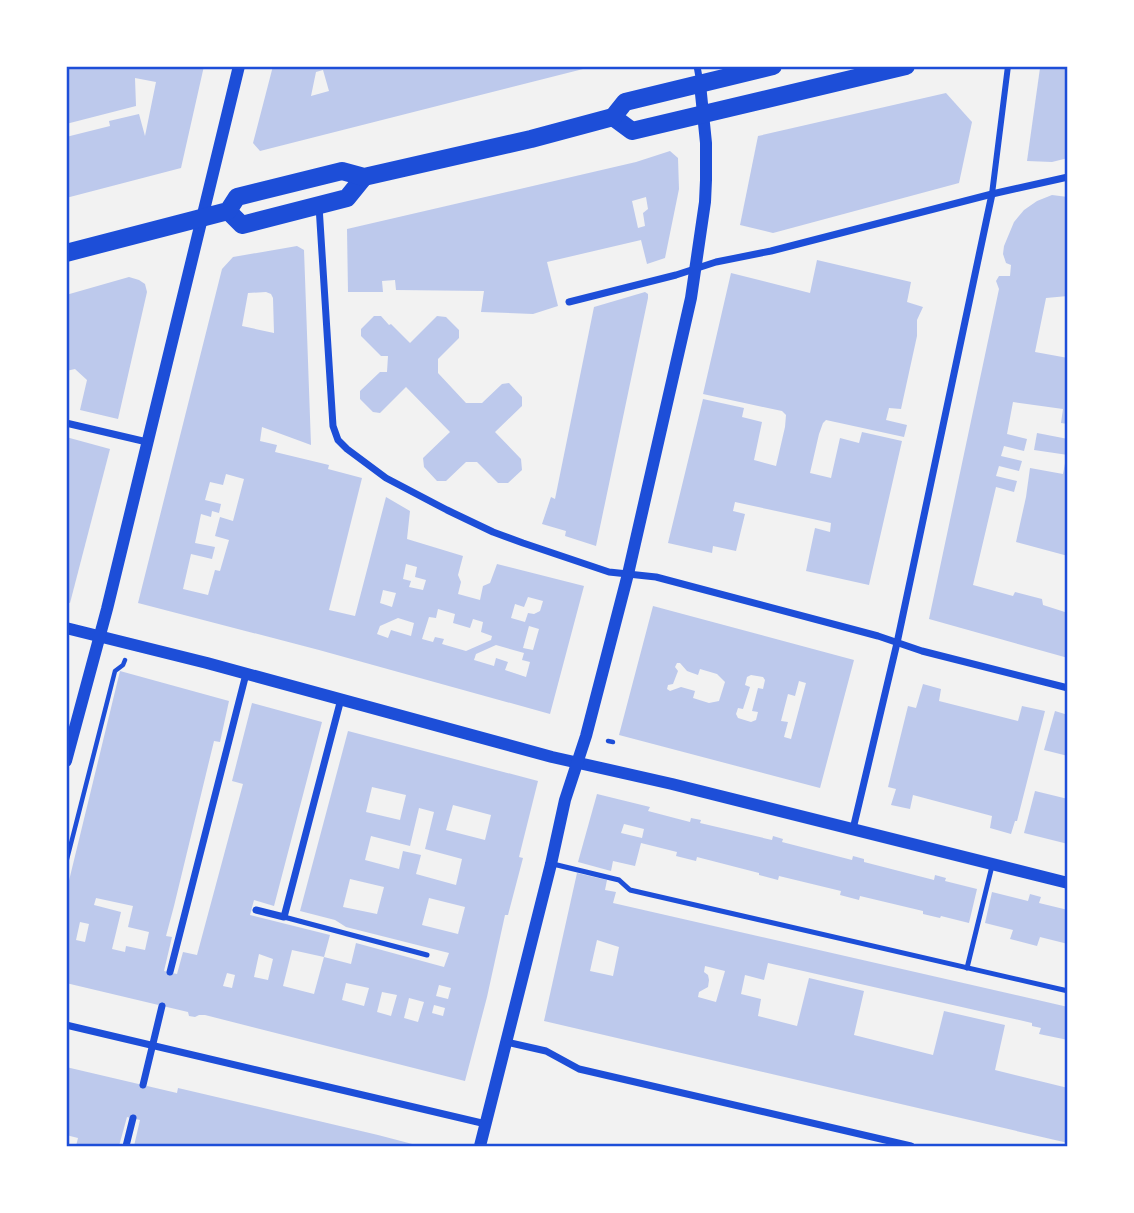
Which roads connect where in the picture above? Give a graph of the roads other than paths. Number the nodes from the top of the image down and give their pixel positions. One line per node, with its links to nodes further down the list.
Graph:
1 (239, 66): 13 (street)
2 (773, 66): 5 (highway)
3 (906, 66): 6 (highway)
4 (1008, 66): 10 (street)
5 (699, 75): 6 (street); 7 (highway)
6 (703, 115): 7 (highway); 15 (street)
7 (613, 117): 8 (highway)
8 (364, 177): 11 (highway); 12 (highway)
9 (1068, 177): 10 (street)
10 (992, 194): 15 (street); 22 (street)
11 (319, 205): 12 (highway); 19 (street)
12 (228, 211): 13 (highway)
13 (202, 217): 14 (highway); 18 (street)
14 (66, 253)
15 (696, 269): 16 (street); 19 (street)
16 (569, 302)
17 (66, 423): 18 (street)
18 (147, 442): 21 (street)
19 (628, 574): 22 (street); 27 (street)
20 (66, 628): 21 (street)
21 (99, 636): 23 (street); 26 (street)
22 (897, 643): 24 (street); 28 (street)
23 (246, 674): 25 (street); 36 (street)
24 (1068, 688)
25 (341, 699): 27 (street); 33 (street)
26 (66, 761)
27 (577, 763): 28 (street); 29 (street)
28 (853, 829): 30 (street)
29 (551, 864): 35 (lane); 40 (street)
30 (993, 864): 31 (street); 35 (lane)
31 (1068, 883)
32 (257, 910): 33 (street)
33 (284, 917): 34 (lane)
34 (427, 955)
35 (967, 968): 37 (lane)
36 (170, 972)
37 (1068, 991)
38 (162, 1006): 41 (street)
39 (66, 1025): 41 (street)
40 (506, 1042): 44 (street); 47 (street)
41 (152, 1045): 42 (street); 44 (street)
42 (143, 1085)
43 (133, 1118): 45 (street)
44 (486, 1124): 46 (street)
45 (126, 1146)
46 (480, 1146)
47 (911, 1146)

